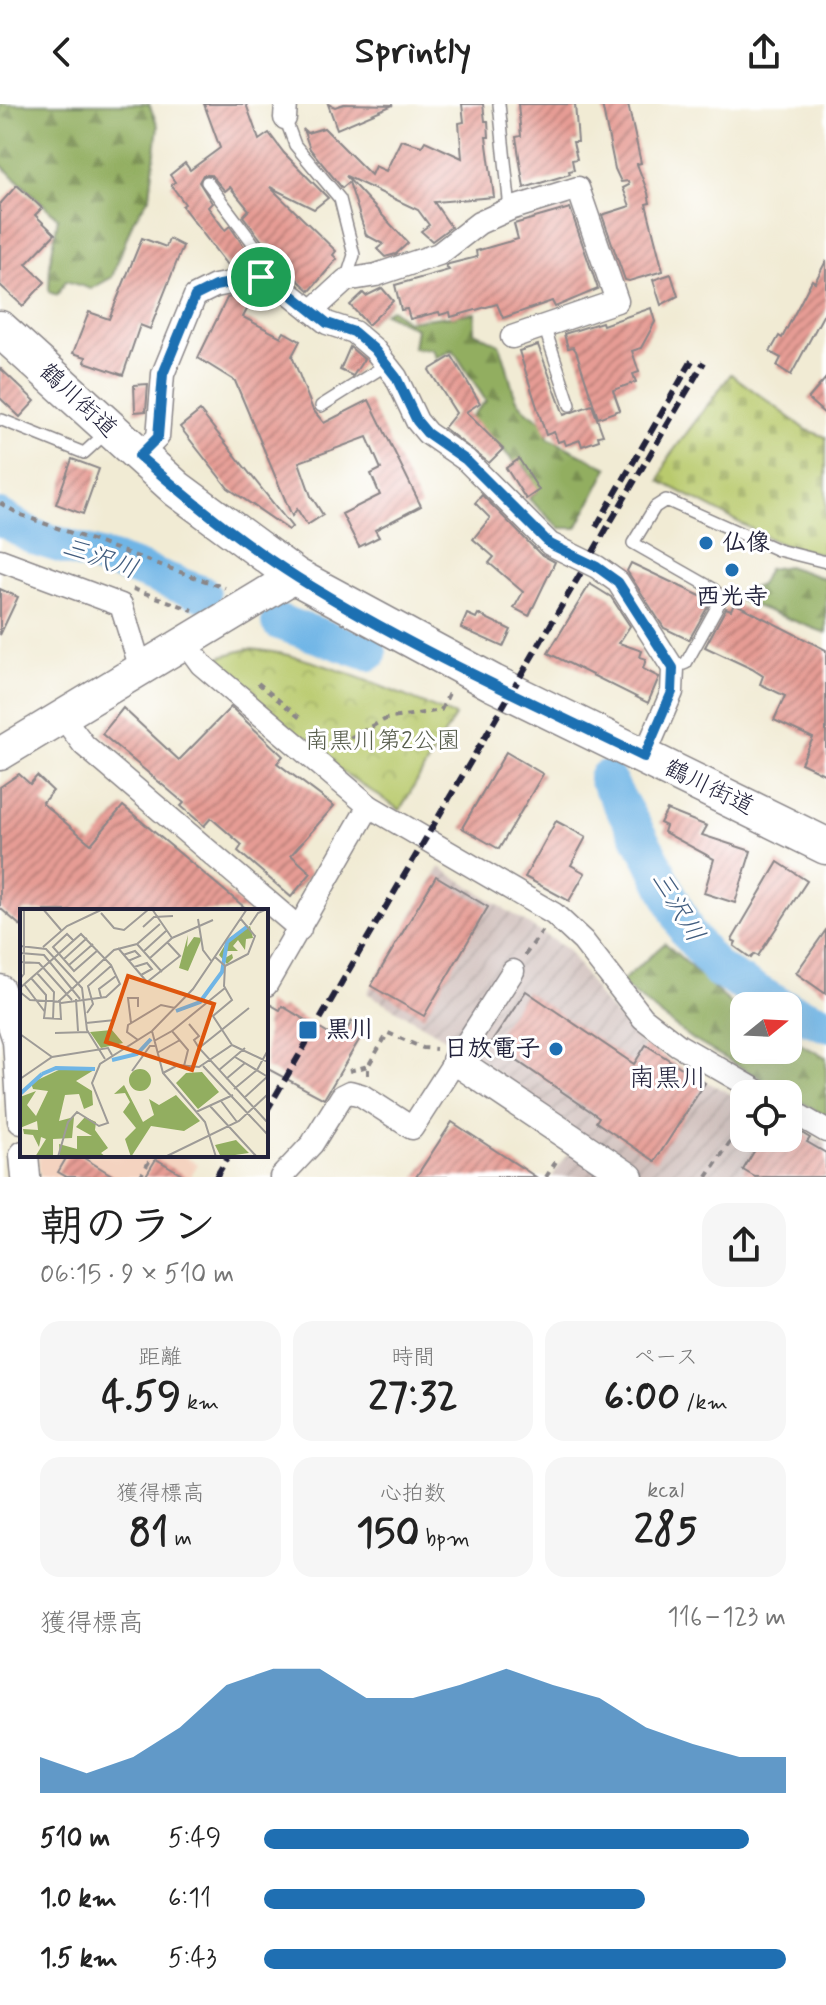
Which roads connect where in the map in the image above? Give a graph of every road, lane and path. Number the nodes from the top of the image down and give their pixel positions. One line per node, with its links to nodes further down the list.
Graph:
1 (499, 104): 4 (lane)
2 (286, 111): 6 (lane)
3 (207, 182): 5 (lane)
4 (510, 209): 6 (street); 8 (street)
5 (261, 277): 7 (street); 16 (street)
6 (346, 280): 7 (street)
7 (312, 311): 11 (street)
8 (544, 326): 10 (street); 12 (lane)
9 (0, 329): 15 (main road, 鶴川街道)
10 (512, 337)
11 (386, 365): 13 (lane); 23 (street)
12 (570, 405)
13 (321, 406)
14 (2, 420): 15 (lane)
15 (109, 430): 16 (main road, 鶴川街道)
16 (139, 456): 20 (main road, 鶴川街道)
17 (0, 503): 21 (path)
18 (0, 560): 24 (street)
19 (826, 562): 23 (lane)
20 (295, 576): 22 (main road); 28 (main road, 鶴川街道)
21 (232, 591)
22 (185, 642): 24 (main road); 29 (street)
23 (673, 668): 28 (street)
24 (141, 669): 26 (main road)
25 (452, 687): 29 (path)
26 (62, 716): 27 (main road); 33 (street)
27 (0, 754)
28 (644, 757): 31 (main road, 鶴川街道)
29 (317, 763): 30 (street)
30 (369, 806): 32 (street); 33 (street)
31 (826, 846)
32 (554, 914): 34 (path); 41 (street)
33 (300, 929): 35 (street)
34 (513, 971): 37 (street)
35 (268, 982)
36 (0, 989): 38 (street)
37 (459, 1056): 39 (path); 48 (street); 51 (street)
38 (20, 1065)
39 (368, 1066): 40 (path); 42 (path)
40 (339, 1073)
41 (739, 1080)
42 (368, 1083)
43 (802, 1117): 44 (street)
44 (826, 1131)
45 (730, 1142): 52 (path)
46 (24, 1157): 49 (street)
47 (152, 1157): 50 (path)
48 (283, 1176)
49 (26, 1177)
50 (140, 1177)
51 (629, 1177)
52 (707, 1177)

